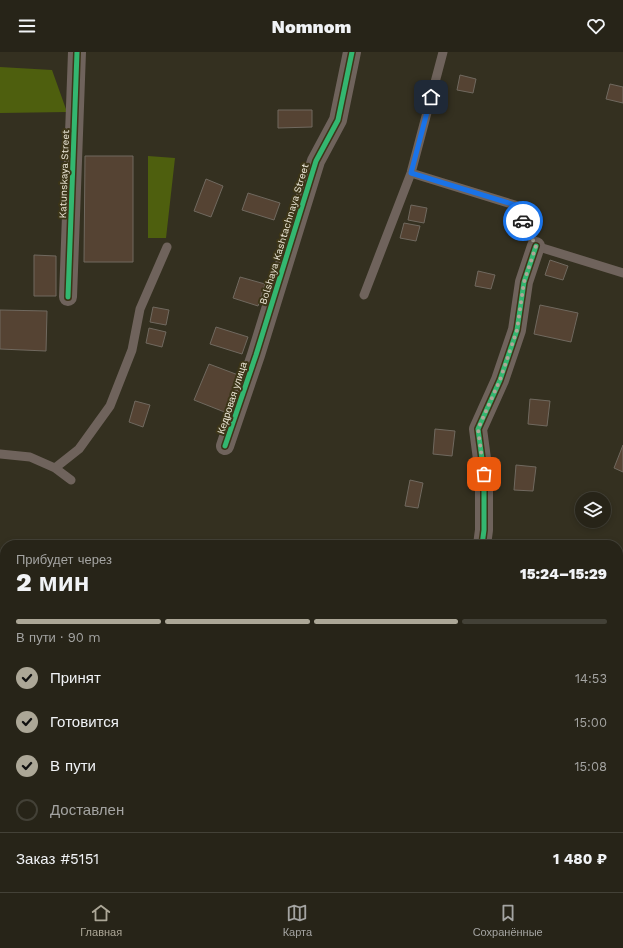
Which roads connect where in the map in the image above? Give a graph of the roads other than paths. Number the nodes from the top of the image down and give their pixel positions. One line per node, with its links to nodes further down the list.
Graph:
1 (77, 52): 9 (street, Katunskaya Street)
2 (352, 52): 10 (street, Bolshaya Kashtachnaya Street)
3 (443, 52): 4 (lane)
4 (411, 173): 5 (lane); 8 (lane)
5 (536, 246): 7 (lane); 15 (street)
6 (167, 247): 13 (lane)
7 (623, 273)
8 (364, 295)
9 (68, 297)
10 (256, 355): 11 (street, Кедровая улица)
11 (225, 446)
12 (0, 454): 13 (lane)
13 (55, 468): 14 (lane)
14 (71, 480)
15 (483, 540)

